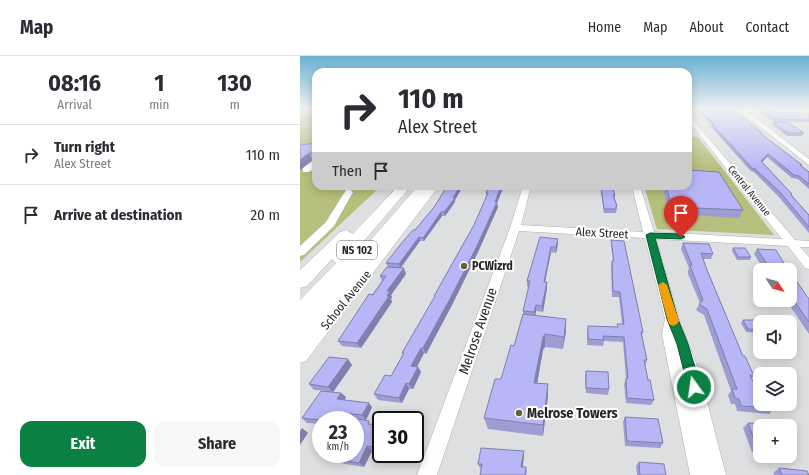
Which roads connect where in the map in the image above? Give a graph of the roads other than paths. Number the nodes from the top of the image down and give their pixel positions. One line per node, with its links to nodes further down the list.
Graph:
1 (698, 129): 16 (street, Central Avenue)
2 (765, 129): 3 (street)
3 (809, 163)
4 (312, 166): 5 (street)
5 (312, 171)
6 (390, 190): 20 (highway)
7 (401, 190): 21 (highway, NS 102)
8 (410, 190): 22 (highway, NS 102)
9 (422, 190): 24 (highway)
10 (432, 190): 25 (street, School Avenue)
11 (527, 190): 14 (street, Melrose Avenue)
12 (637, 190): 15 (street)
13 (348, 192): 18 (street)
14 (515, 228): 15 (street, Alex Street); 26 (street, Melrose Avenue)
15 (650, 235): 16 (street, Alex Street); 23 (street)
16 (791, 242): 17 (street, Alex Street); 19 (street, Central Avenue)
17 (809, 244)
18 (300, 252)
19 (809, 265)
20 (300, 281)
21 (300, 298)
22 (300, 313)
23 (672, 319): 27 (street); 28 (street)
24 (300, 336)
25 (300, 356)
26 (428, 475)
27 (700, 475)
28 (716, 475)

